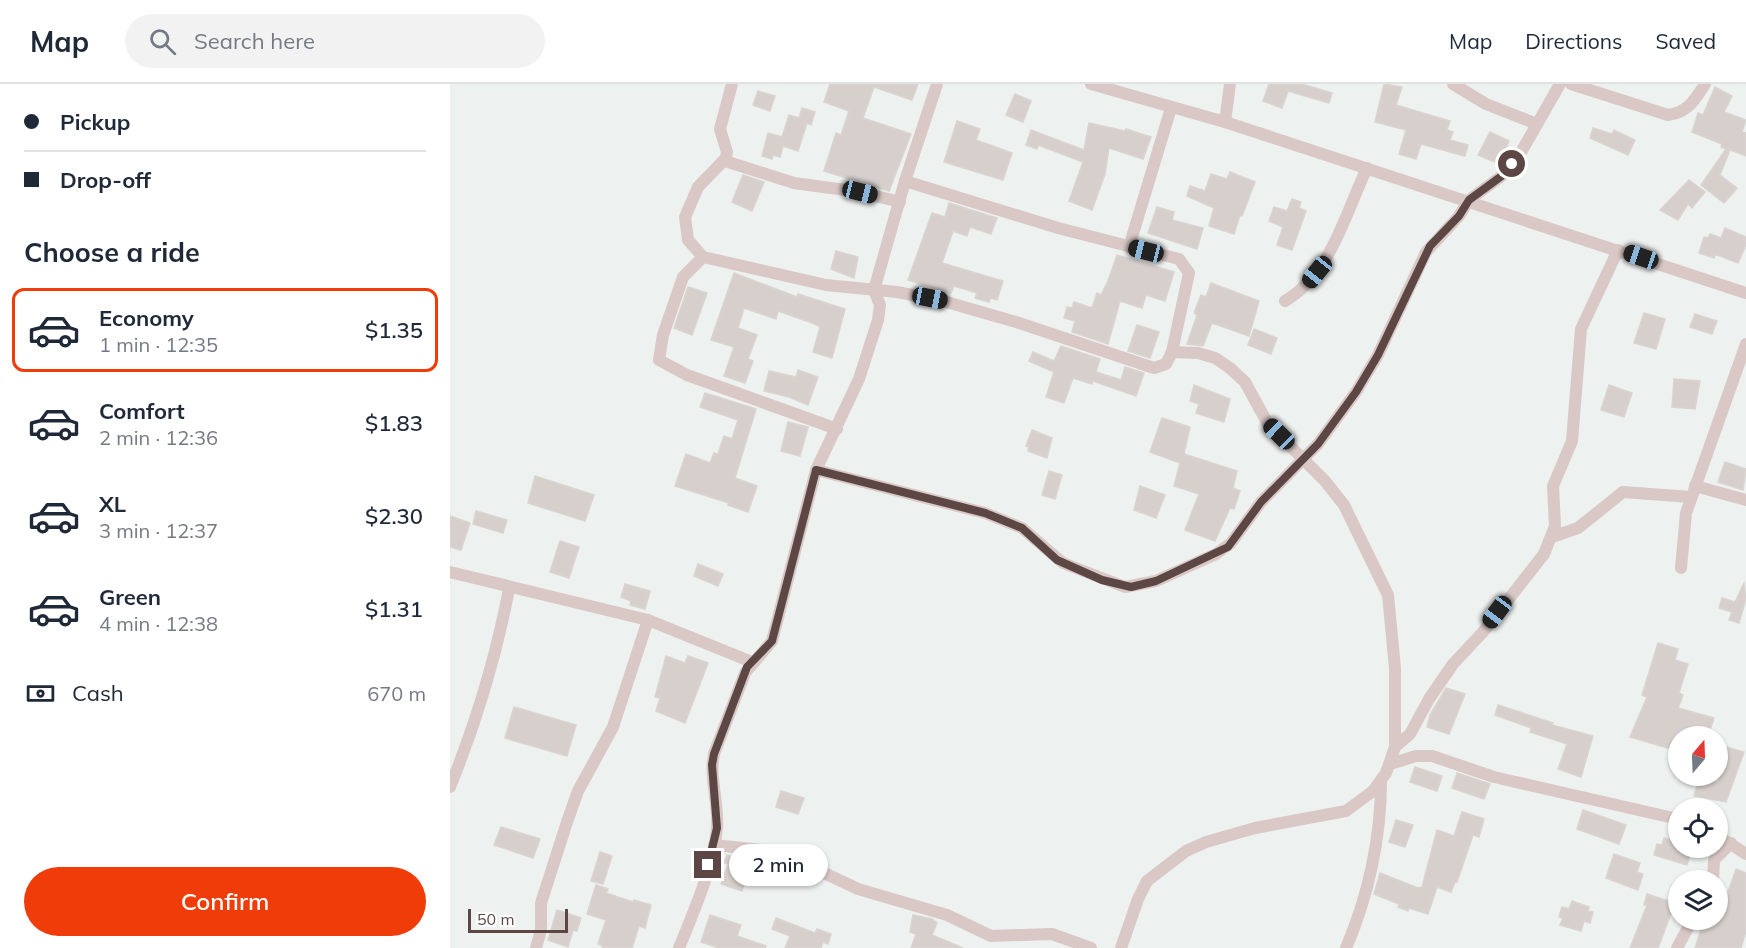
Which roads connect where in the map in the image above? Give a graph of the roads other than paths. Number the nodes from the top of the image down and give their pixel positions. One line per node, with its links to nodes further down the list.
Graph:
1 (732, 84): 12 (street)
2 (937, 84): 14 (street)
3 (1091, 84): 9 (street)
4 (1230, 84): 10 (street)
5 (1453, 84): 11 (street)
6 (1560, 84): 11 (street)
7 (1571, 84): 8 (street)
8 (1705, 84)
9 (1171, 108): 10 (street); 17 (street)
10 (1225, 122): 13 (street)
11 (1537, 124): 15 (street)
12 (725, 161): 16 (street); 19 (street)
13 (1367, 168): 15 (street); 22 (street)
14 (905, 180): 16 (street); 17 (street)
15 (1469, 200): 18 (street); 26 (street)
16 (900, 202): 20 (street)
17 (1130, 247): 24 (street)
18 (1618, 250): 21 (street); 30 (street)
19 (704, 257): 20 (street); 25 (street)
20 (874, 290): 24 (street); 25 (street)
21 (1746, 293)
22 (1285, 301)
23 (1746, 344): 28 (street)
24 (1172, 352): 26 (street)
25 (837, 429): 27 (street)
26 (1303, 458): 27 (street); 36 (street)
27 (816, 470): 35 (street)
28 (1693, 491): 29 (street); 30 (street); 31 (street)
29 (1746, 500)
30 (1552, 537): 36 (street)
31 (1681, 568)
32 (450, 572): 33 (street)
33 (509, 589): 34 (street); 39 (street)
34 (648, 620): 35 (street); 48 (street)
35 (752, 662): 43 (street)
36 (1395, 747): 37 (street)
37 (1390, 764): 38 (street); 40 (street)
38 (1381, 782): 50 (street); 51 (street)
39 (450, 787)
40 (1668, 817)
41 (1728, 841): 42 (street)
42 (1731, 843): 44 (street); 45 (street)
43 (714, 845): 47 (street); 49 (street)
44 (1746, 854)
45 (1714, 870)
46 (1687, 930): 52 (street)
47 (681, 947)
48 (536, 948)
49 (1091, 948)
50 (1121, 948)
51 (1346, 948)
52 (1677, 948)

